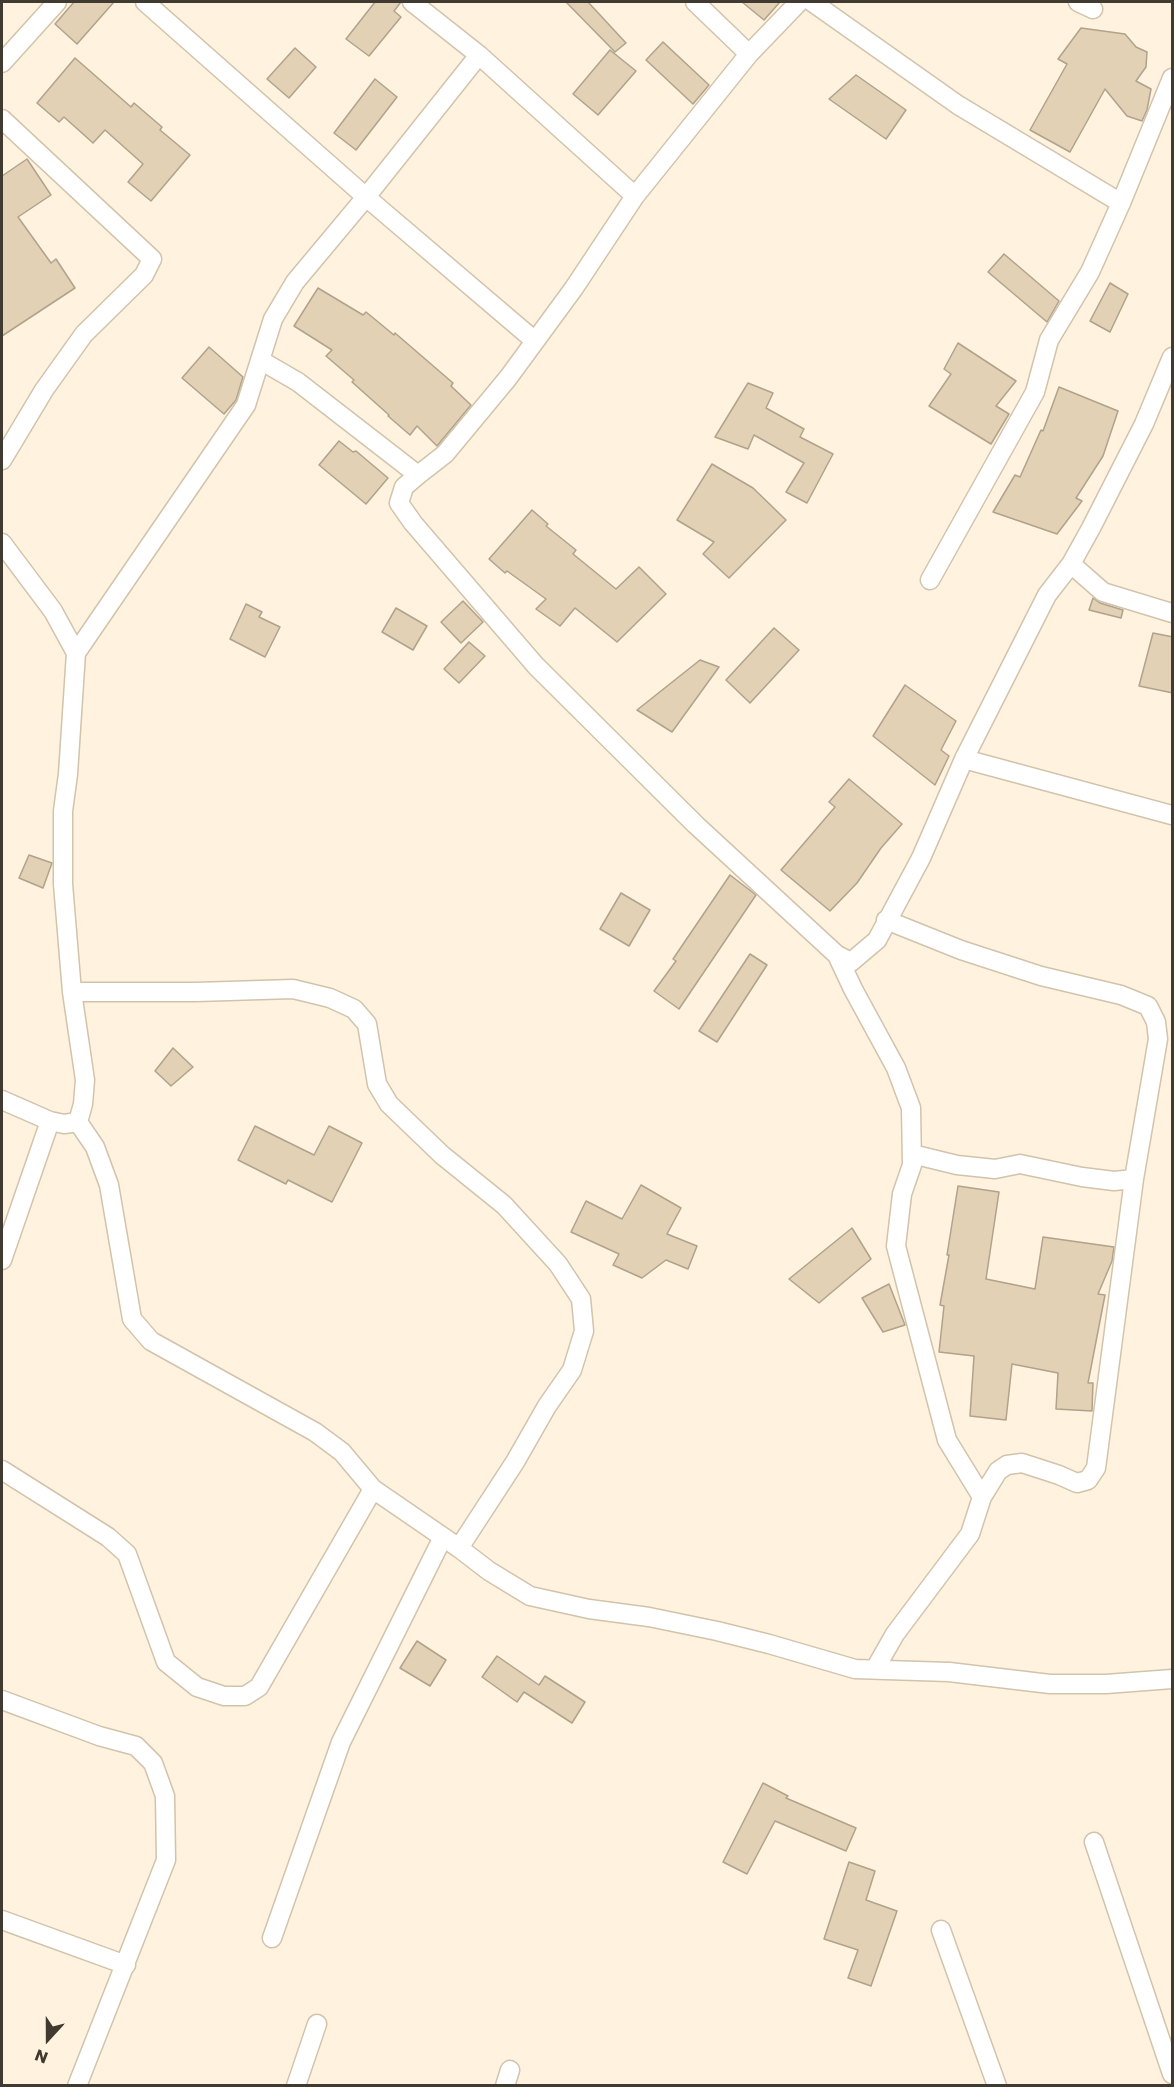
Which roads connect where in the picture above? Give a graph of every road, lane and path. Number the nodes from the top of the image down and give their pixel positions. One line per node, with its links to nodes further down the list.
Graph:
1 (57, 2): 9 (street)
2 (145, 2): 13 (street)
3 (412, 2): 8 (street)
4 (695, 2): 7 (street)
5 (799, 2): 7 (street)
6 (812, 2): 14 (street)
7 (749, 54): 12 (street)
8 (479, 55): 12 (street); 13 (street)
9 (2, 63)
10 (1173, 78): 14 (street)
11 (2, 119): 18 (street)
12 (634, 196): 15 (street)
13 (366, 197): 15 (street); 17 (street)
14 (1121, 203): 22 (street)
15 (534, 341): 19 (street)
16 (1173, 357): 21 (street)
17 (260, 360): 19 (street); 24 (street)
18 (2, 460)
19 (418, 475): 28 (street)
20 (2, 543): 24 (street)
21 (1071, 564): 23 (street); 25 (street)
22 (930, 580)
23 (1173, 613)
24 (76, 653): 29 (street)
25 (964, 759): 26 (street); 27 (street)
26 (1173, 815)
27 (886, 920): 28 (street); 34 (street)
28 (837, 955): 33 (street)
29 (72, 992): 32 (street); 40 (street)
30 (2, 1101): 31 (street)
31 (50, 1121): 32 (street); 35 (street)
32 (78, 1122): 37 (street)
33 (912, 1154): 34 (street); 38 (street)
34 (1134, 1179): 38 (street)
35 (2, 1260)
36 (2, 1470): 37 (street)
37 (373, 1489): 39 (street)
38 (982, 1497): 41 (street)
39 (443, 1537): 40 (street); 47 (street)
40 (459, 1548): 41 (street)
41 (875, 1669): 42 (street)
42 (1173, 1679)
43 (2, 1700): 48 (street)
44 (1094, 1842): 50 (street)
45 (2, 1920): 48 (street)
46 (941, 1930): 53 (street)
47 (272, 1938)
48 (126, 1965): 51 (street)
49 (317, 2024): 52 (street)
50 (1173, 2074)
51 (77, 2085)
52 (296, 2085)
53 (997, 2085)

